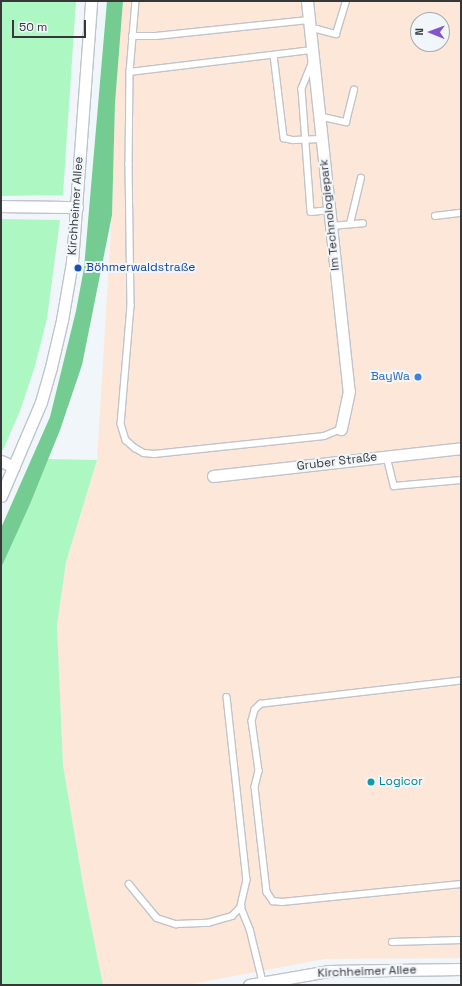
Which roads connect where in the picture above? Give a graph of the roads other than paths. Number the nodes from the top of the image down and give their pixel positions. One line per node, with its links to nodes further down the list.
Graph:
1 (91, 1): 16 (street, Kirchheimer Allee)
2 (136, 1): 6 (lane)
3 (306, 1): 5 (street, Im Technologiepark)
4 (346, 1): 5 (lane)
5 (309, 25): 6 (lane); 8 (street, Im Technologiepark)
6 (132, 36): 9 (lane)
7 (274, 55): 8 (lane); 9 (lane); 13 (lane)
8 (312, 55): 11 (street, Im Technologiepark); 13 (lane)
9 (130, 72): 23 (lane)
10 (354, 90): 11 (lane)
11 (319, 116): 12 (street, Im Technologiepark)
12 (322, 139): 13 (lane); 17 (street, Im Technologiepark)
13 (305, 140): 17 (lane)
14 (361, 178): 21 (lane)
15 (1, 206): 16 (street)
16 (77, 207): 27 (street, Kirchheimer Allee)
17 (330, 210): 22 (street, Im Technologiepark)
18 (461, 213): 19 (lane)
19 (435, 216)
20 (363, 223): 21 (lane)
21 (350, 224): 22 (lane)
22 (330, 226): 23 (street, Im Technologiepark)
23 (341, 429)
24 (461, 448): 25 (street, Gruber Straße)
25 (387, 456): 28 (street, Gruber Straße); 29 (lane)
26 (1, 461): 27 (street)
27 (14, 467): 30 (street, Kirchheimer Allee)
28 (213, 476)
29 (461, 480)
30 (1, 496)
31 (461, 681): 34 (lane)
32 (227, 697): 35 (lane)
33 (129, 884): 35 (lane)
34 (461, 884)
35 (241, 907): 39 (lane)
36 (461, 940): 37 (lane)
37 (392, 942)
38 (461, 970): 39 (street, Kirchheimer Allee)
39 (263, 982): 40 (street, Kirchheimer Allee)
40 (249, 985)

